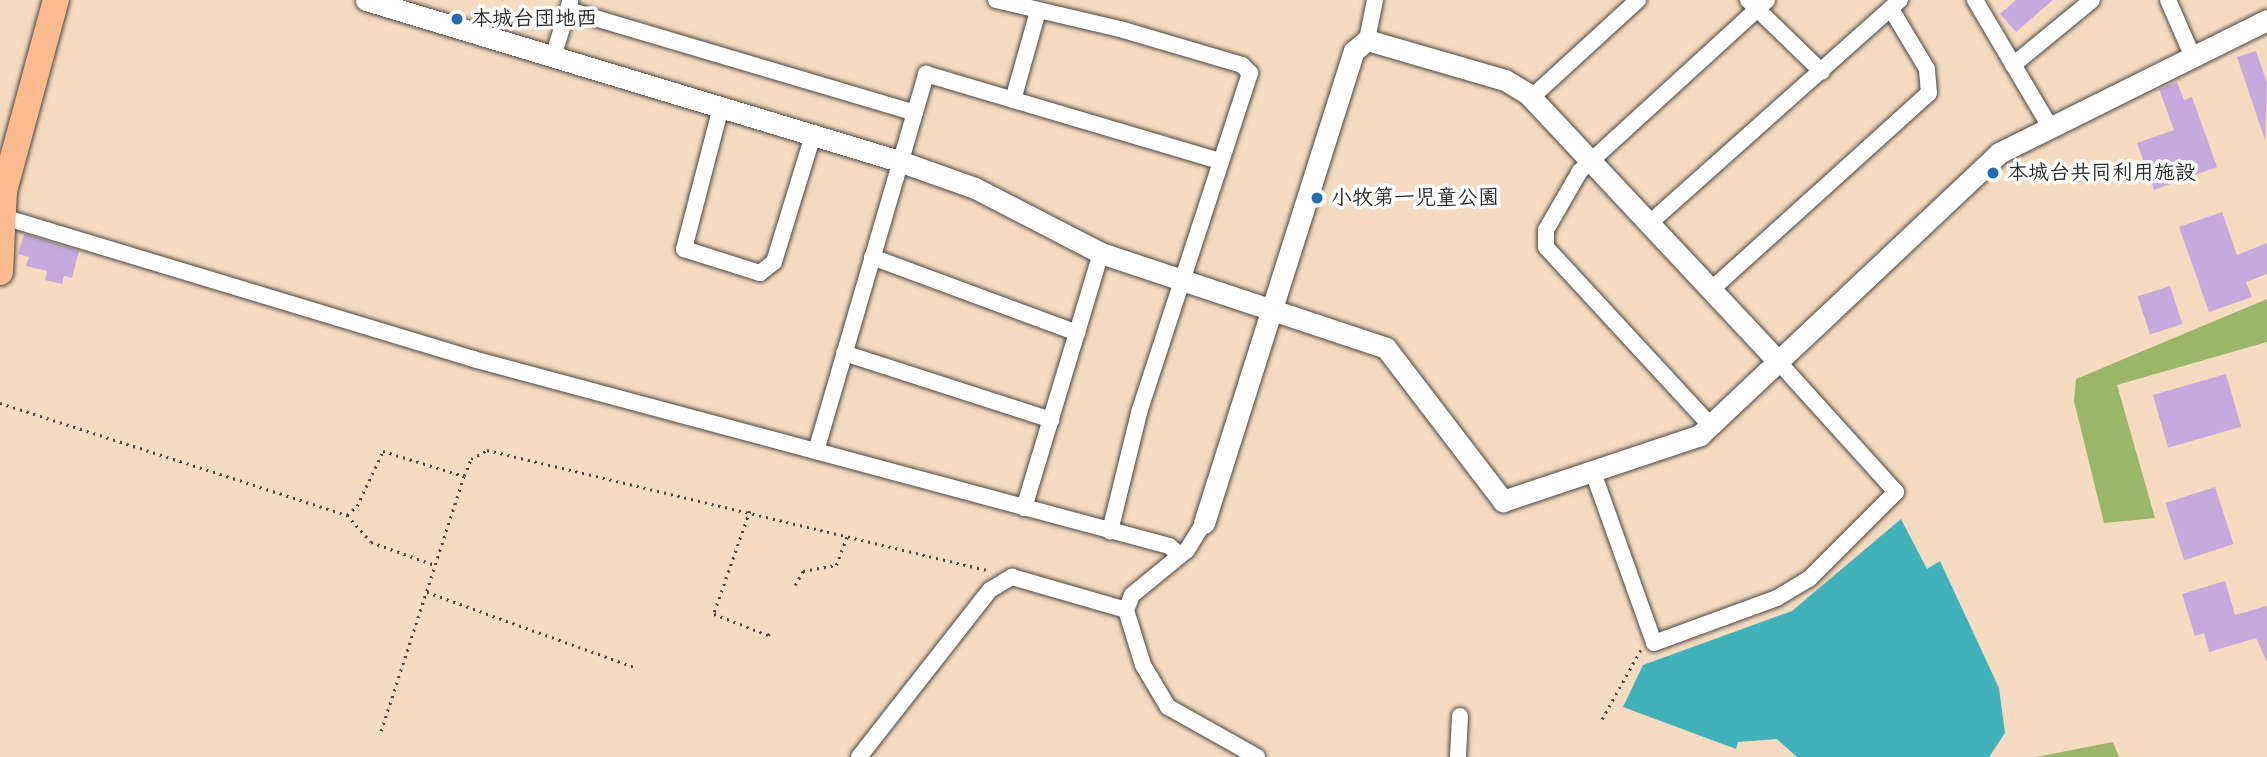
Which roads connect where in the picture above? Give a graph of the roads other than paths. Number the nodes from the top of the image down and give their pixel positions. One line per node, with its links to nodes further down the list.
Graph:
1 (56, 0): 28 (main road)
2 (366, 0): 16 (street)
3 (996, 0): 12 (street)
4 (1375, 0): 14 (street)
5 (1638, 0): 19 (street)
6 (1975, 0): 17 (street)
7 (2092, 0): 17 (street)
8 (2168, 0): 15 (street)
9 (1757, 3): 18 (street); 25 (street)
10 (569, 5): 16 (street); 22 (street)
11 (1895, 5): 18 (street); 34 (street)
12 (1038, 11): 20 (street); 27 (street)
13 (2267, 20): 15 (street)
14 (1367, 40): 19 (street); 35 (street)
15 (2192, 55): 23 (street)
16 (553, 57): 21 (street)
17 (2013, 65): 23 (street)
18 (1822, 72): 29 (street)
19 (1532, 97): 25 (street)
20 (1013, 100): 22 (street); 27 (street)
21 (721, 107): 24 (street); 24 (street)
22 (915, 113): 26 (street)
23 (2049, 125): 38 (street)
24 (813, 135): 26 (street)
25 (1591, 160): 29 (street); 40 (street)
26 (899, 161): 30 (street); 31 (street)
27 (1220, 161): 33 (street)
28 (1, 216): 32 (main road); 41 (street)
29 (1652, 221): 34 (street)
30 (1101, 253): 33 (street); 36 (street)
31 (872, 257): 36 (street); 37 (street)
32 (0, 272)
33 (1184, 280): 35 (street); 45 (street)
34 (1712, 289): 38 (street)
35 (1273, 308): 42 (street); 44 (street)
36 (1077, 333): 39 (street)
37 (844, 353): 39 (street); 41 (street)
38 (1776, 359): 40 (street); 42 (street)
39 (1051, 420): 43 (street)
40 (1711, 426): 42 (street)
41 (816, 452): 43 (street)
42 (1594, 475)
43 (1024, 509): 45 (street)
44 (1204, 523): 46 (street)
45 (1110, 531): 46 (street)
46 (1180, 555): 47 (street)
47 (1126, 610): 49 (street); 50 (street)
48 (1460, 716): 51 (street)
49 (859, 757)
50 (1257, 757)
51 (1458, 757)

